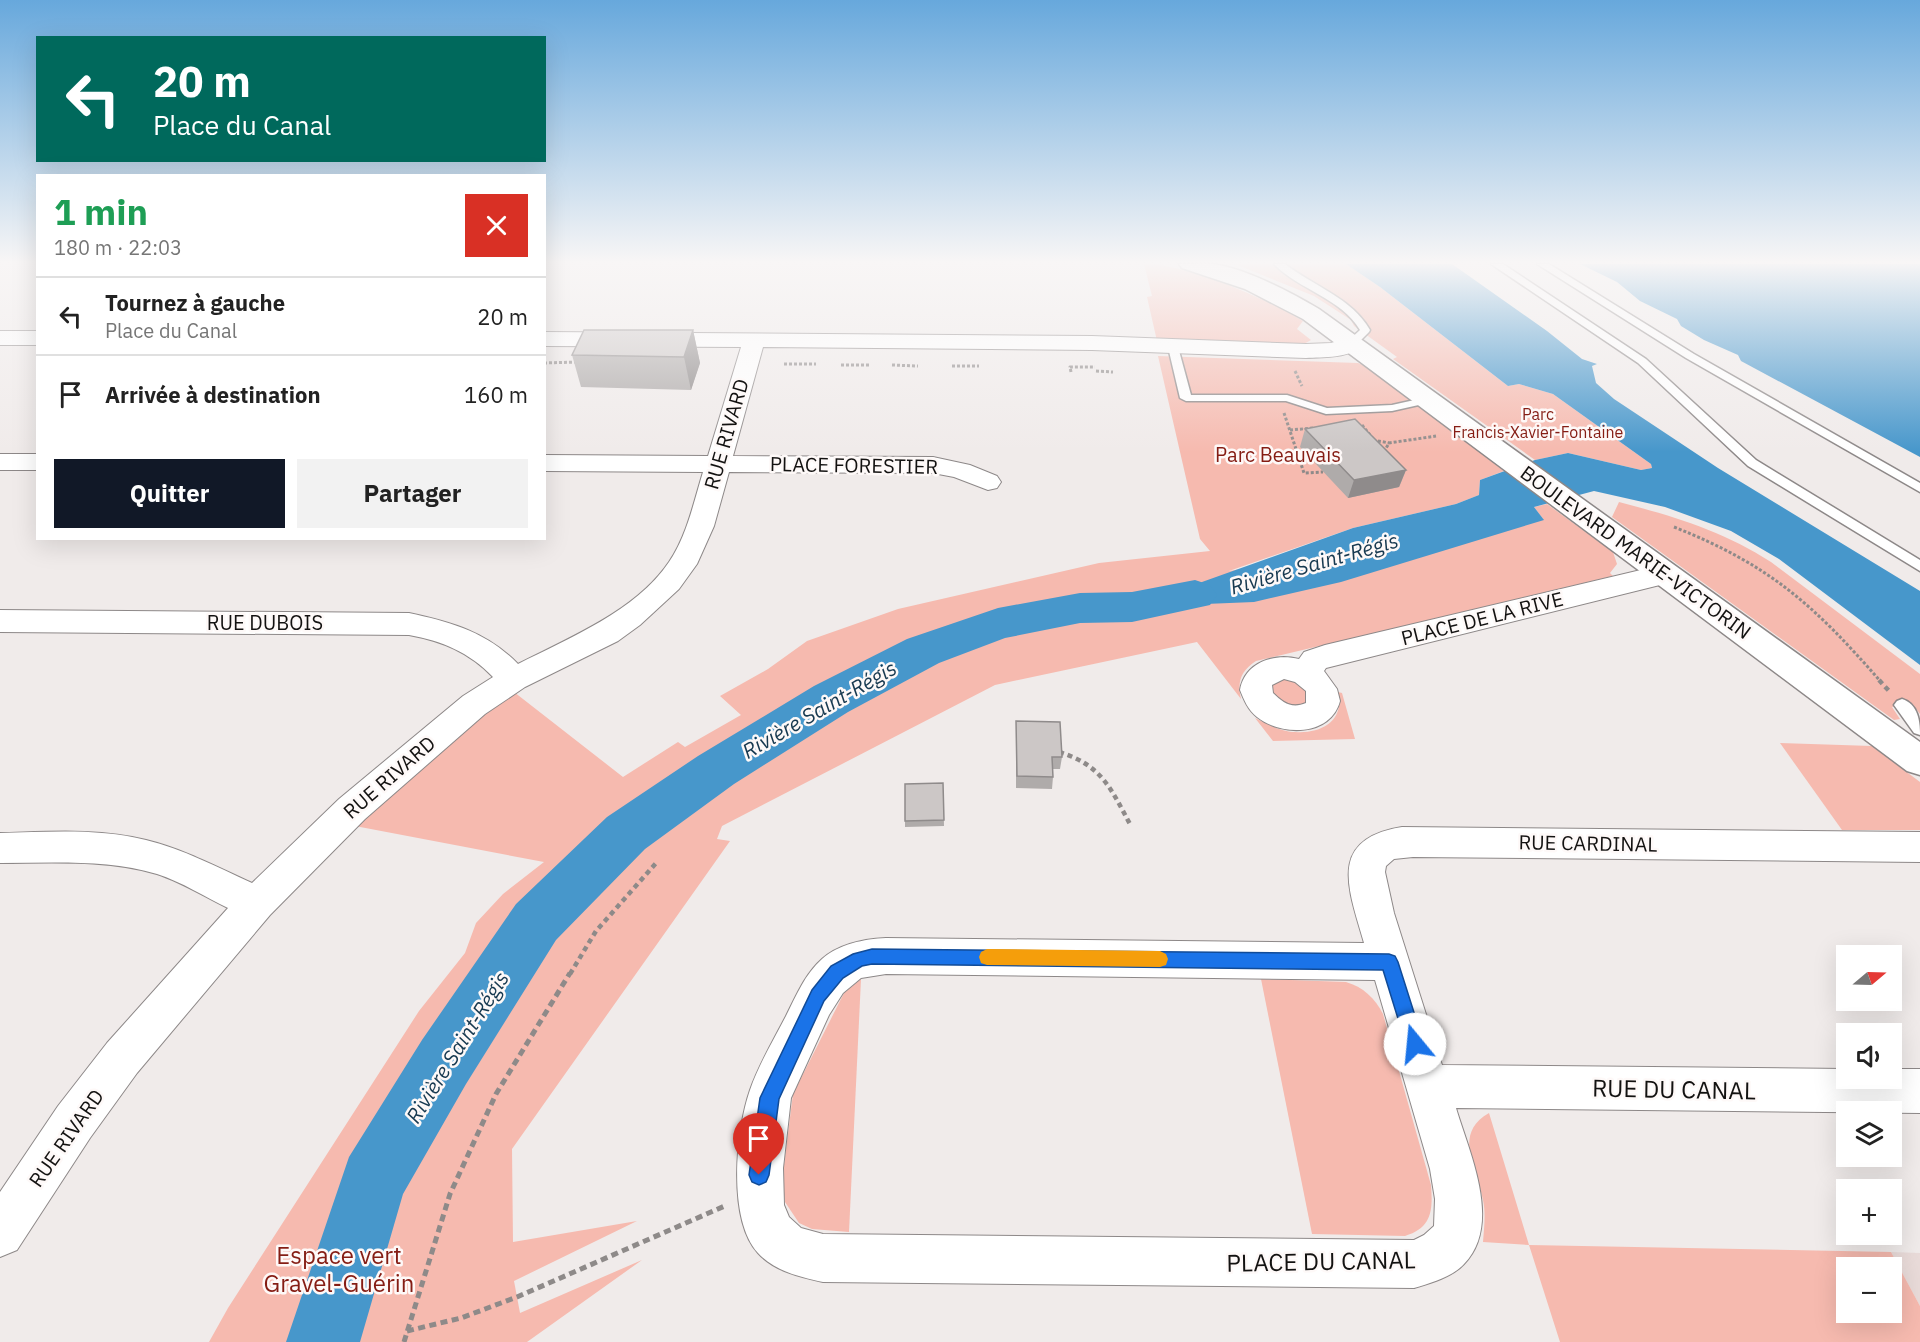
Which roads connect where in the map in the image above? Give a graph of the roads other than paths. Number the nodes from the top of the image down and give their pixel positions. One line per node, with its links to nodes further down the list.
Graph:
1 (1326, 327): 9 (street, BOULEVARD MARIE-VICTORIN)
2 (1364, 327): 9 (lane)
3 (1590, 327): 18 (lane)
4 (1643, 327): 17 (lane)
5 (0, 338): 6 (street)
6 (36, 338)
7 (546, 339): 8 (street)
8 (754, 340): 10 (street); 15 (street, RUE RIVARD)
9 (1351, 344): 10 (street); 11 (street, BOULEVARD MARIE-VICTORIN)
10 (1173, 347): 11 (lane)
11 (1428, 400): 19 (street, BOULEVARD MARIE-VICTORIN)
12 (0, 462): 13 (street)
13 (36, 462)
14 (546, 463): 15 (street, PLACE FORESTIER)
15 (717, 463): 16 (street, PLACE FORESTIER); 22 (street, RUE RIVARD)
16 (988, 482)
17 (1920, 488)
18 (1920, 566)
19 (1666, 574): 21 (street, PLACE DE LA RIVE); 25 (street, BOULEVARD MARIE-VICTORIN)
20 (0, 621): 22 (street, RUE DUBOIS)
21 (1306, 674)
22 (514, 679): 28 (street, RUE RIVARD)
23 (1902, 705): 24 (lane)
24 (1920, 729)
25 (1920, 761)
26 (1920, 847): 29 (street, RUE CARDINAL)
27 (0, 848): 28 (street)
28 (257, 903): 32 (street, RUE RIVARD)
29 (1389, 962): 30 (street, PLACE DU CANAL); 30 (street, PLACE DU CANAL)
30 (1428, 1086): 31 (street, RUE DU CANAL)
31 (1920, 1091)
32 (0, 1233)

